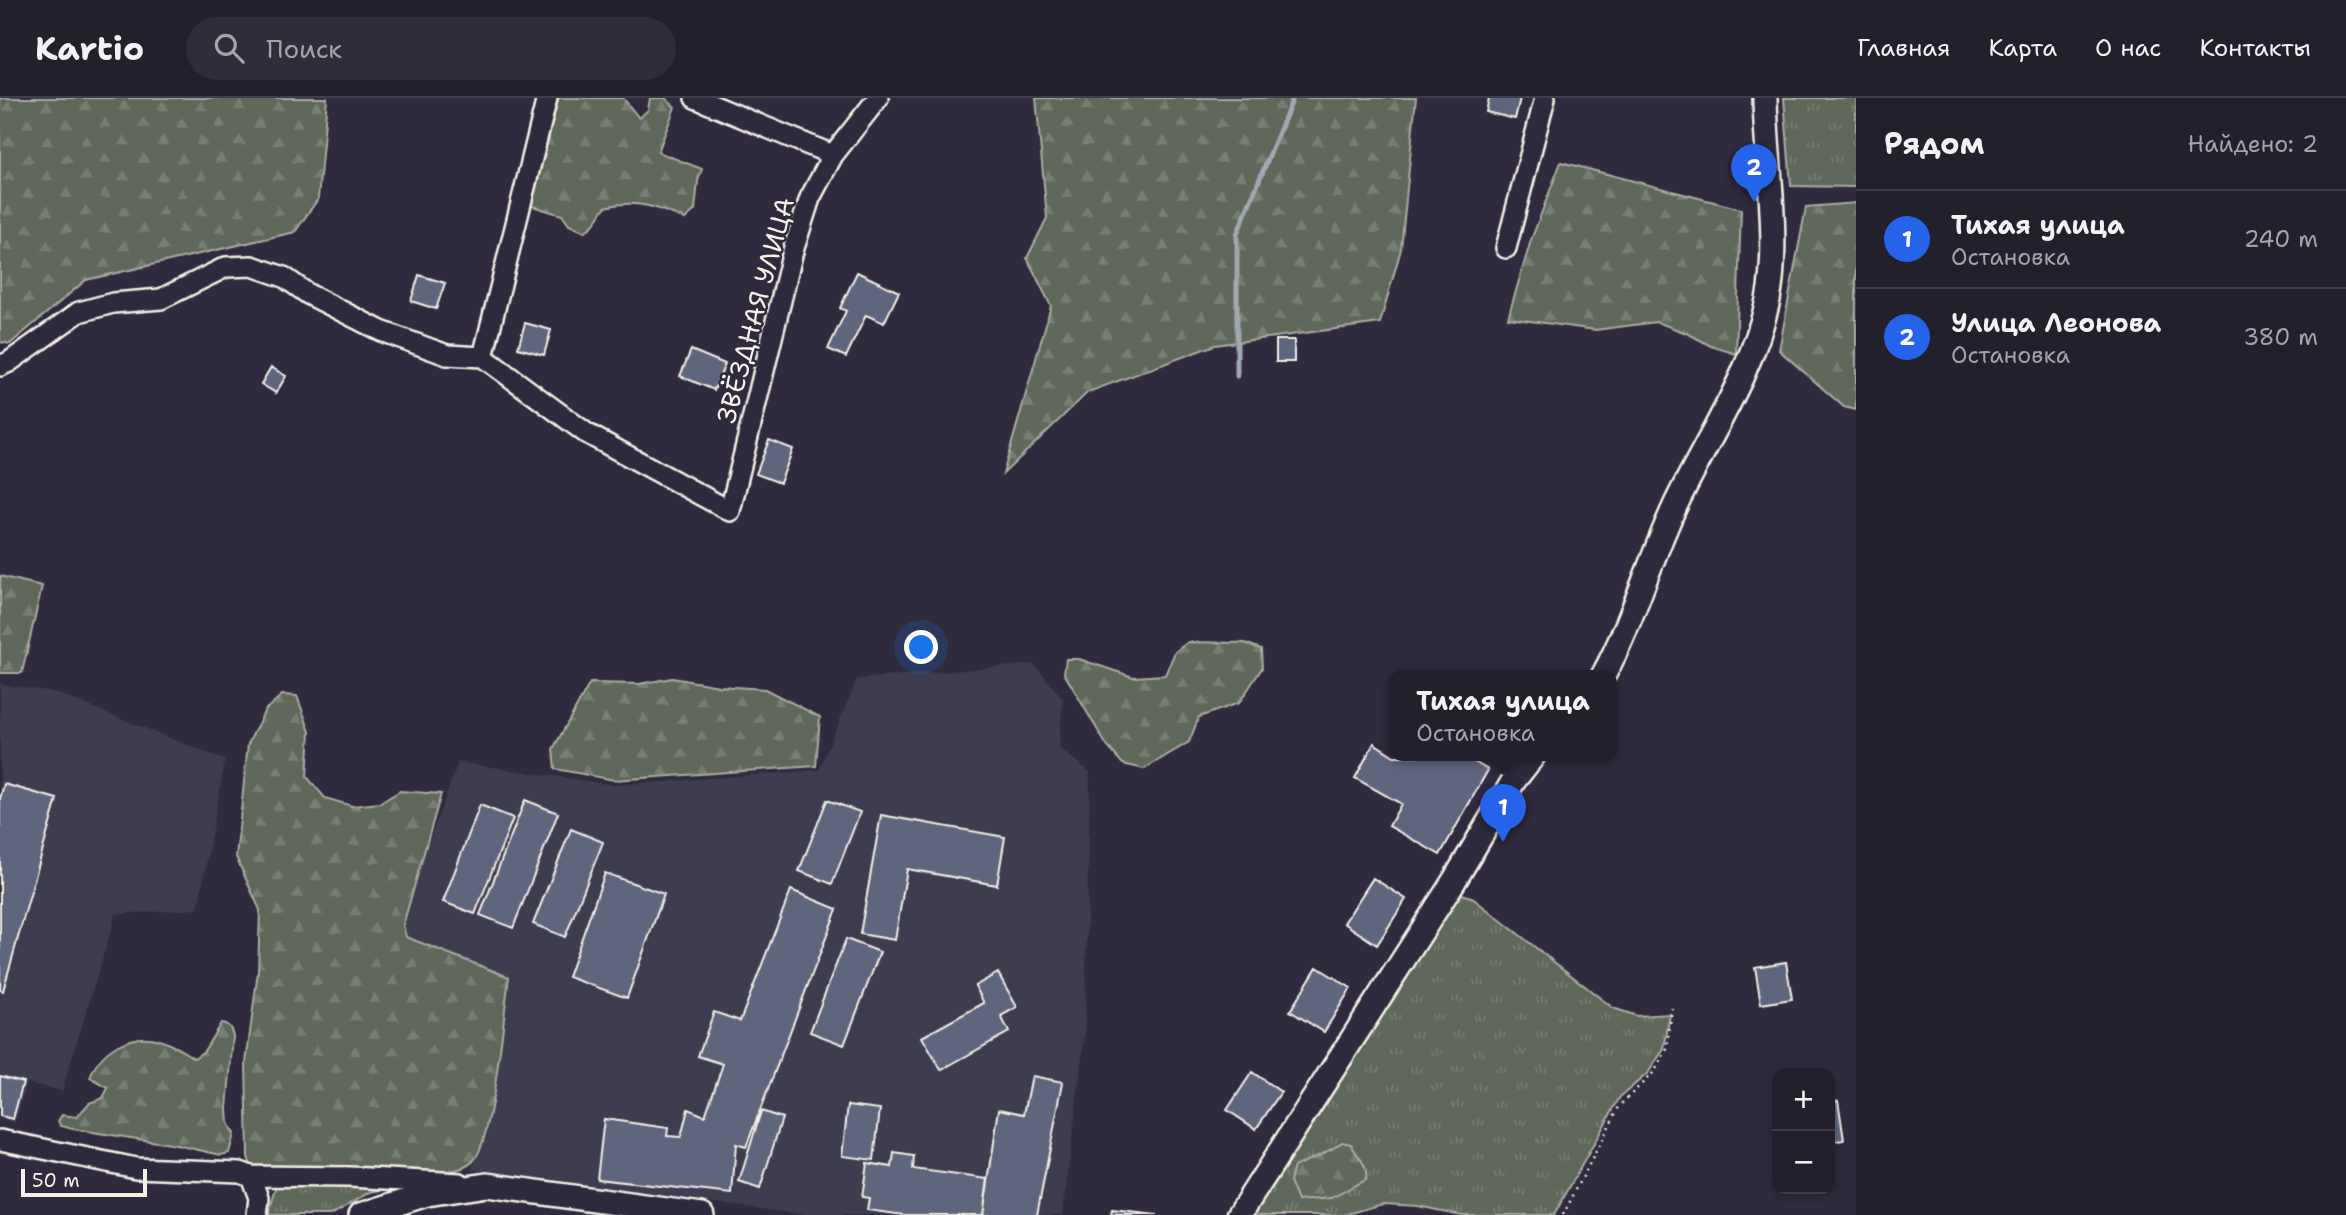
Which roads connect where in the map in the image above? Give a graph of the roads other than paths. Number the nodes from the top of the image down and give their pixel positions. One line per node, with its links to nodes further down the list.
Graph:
1 (547, 98): 8 (street)
2 (695, 98): 6 (street)
3 (878, 98): 6 (street, ЗВЁЗДНАЯ УЛИЦА)
4 (1545, 98): 7 (street)
5 (1765, 98): 10 (street)
6 (833, 155): 8 (street, ЗВЁЗДНАЯ УЛИЦА)
7 (1506, 247)
8 (483, 357): 9 (street)
9 (0, 366)
10 (1606, 670)
11 (1529, 761): 18 (street)
12 (0, 1140): 13 (street)
13 (251, 1176): 14 (street); 15 (street)
14 (487, 1185): 16 (street); 17 (street)
15 (257, 1215)
16 (361, 1215)
17 (702, 1215)
18 (1239, 1215)

